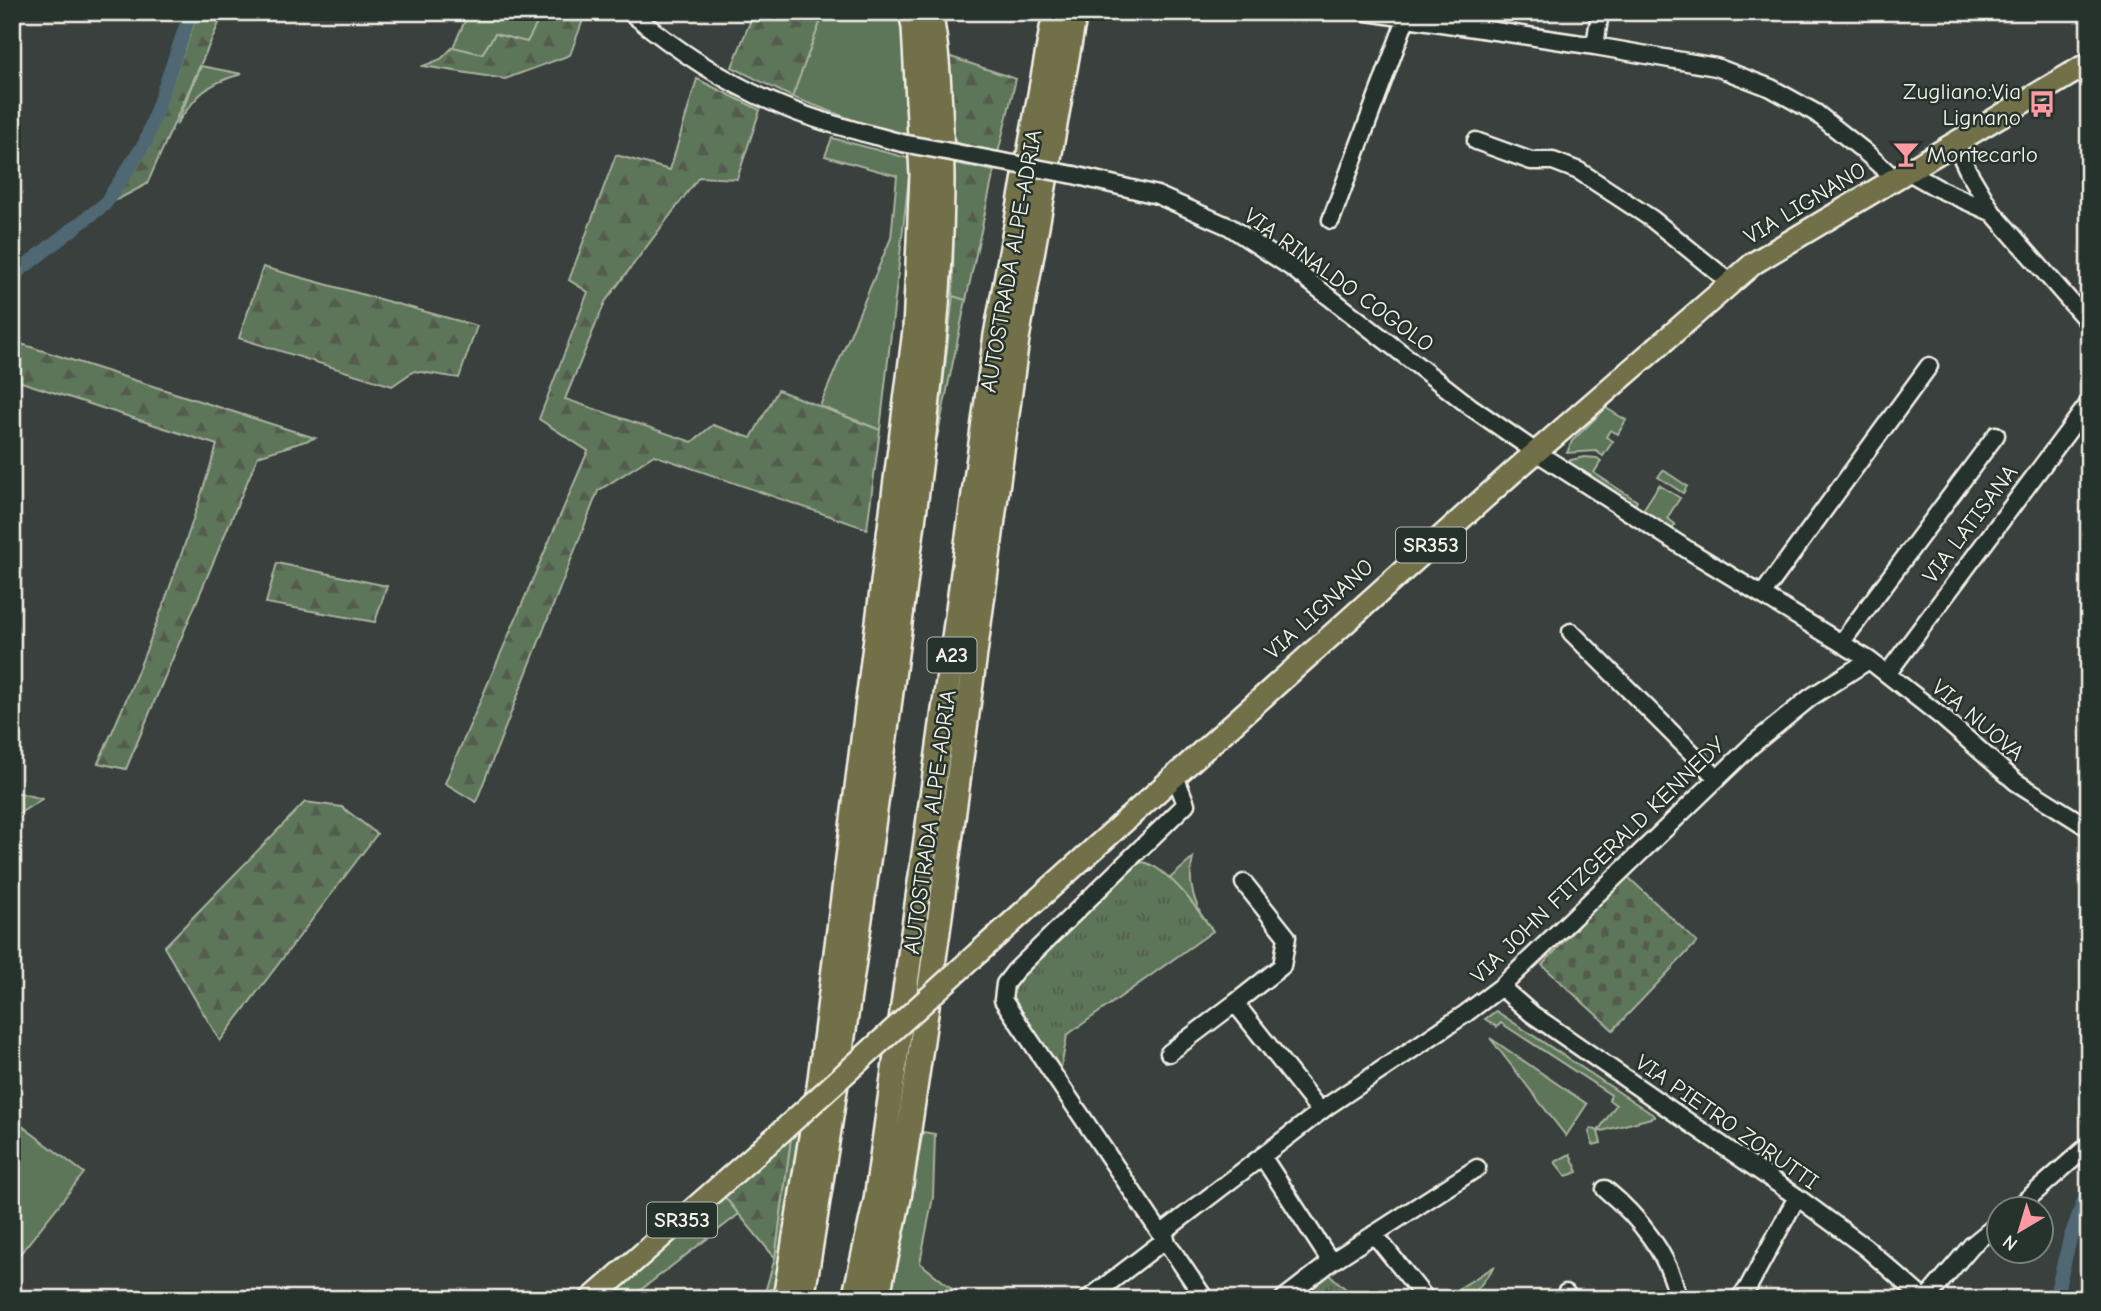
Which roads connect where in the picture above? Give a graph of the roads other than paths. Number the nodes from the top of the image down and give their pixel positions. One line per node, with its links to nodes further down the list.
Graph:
1 (630, 12): 21 (street, VIA RINALDO COGOLO, bridge)
2 (911, 12): 46 (highway)
3 (930, 12): 47 (highway, A23)
4 (1055, 12): 48 (highway, AUTOSTRADA ALPE-ADRIA / A23)
5 (1075, 12): 49 (highway, AUTOSTRADA ALPE-ADRIA / A23)
6 (1367, 12): 8 (street)
7 (1600, 12): 9 (street)
8 (1406, 19): 9 (street); 15 (street)
9 (1595, 46): 13 (street)
10 (2089, 63): 12 (main road, VIA LIGNANO / SR353)
11 (1476, 141): 16 (street)
12 (1955, 143): 13 (main road, VIA LIGNANO / SR353); 14 (street)
13 (1901, 175): 14 (street); 16 (main road, VIA LIGNANO / SR353)
14 (1993, 213): 17 (street)
15 (1331, 220)
16 (1731, 283): 21 (main road, VIA LIGNANO / SR353)
17 (2089, 323)
18 (1928, 366): 22 (street)
19 (2089, 402): 26 (street, VIA LATISANA)
20 (1996, 435): 24 (street)
21 (1536, 452): 22 (street, VIA NUOVA); 27 (main road, VIA LIGNANO / SR353)
22 (1762, 595): 24 (street, VIA NUOVA)
23 (1571, 632): 28 (street)
24 (1840, 643): 25 (street, VIA NUOVA)
25 (1869, 660): 26 (street, VIA NUOVA); 28 (street, VIA JOHN FITZGERALD KENNEDY)
26 (1887, 674): 29 (street, VIA NUOVA)
27 (1175, 776): 43 (street); 45 (main road, VIA LIGNANO / SR353, bridge)
28 (1717, 778): 31 (street, VIA JOHN FITZGERALD KENNEDY)
29 (2089, 828)
30 (1244, 883): 32 (street)
31 (1501, 987): 34 (street, VIA JOHN FITZGERALD KENNEDY); 40 (street, VIA PIETRO ZORUTTI)
32 (1235, 1003): 33 (street); 34 (street)
33 (1169, 1053)
34 (1320, 1111): 36 (street, VIA JOHN FITZGERALD KENNEDY)
35 (2089, 1145): 39 (street)
36 (1262, 1156): 43 (street, VIA JOHN FITZGERALD KENNEDY); 44 (street)
37 (1477, 1168): 41 (street)
38 (1605, 1189): 54 (street)
39 (2030, 1196)
40 (1797, 1197): 55 (street); 56 (street, VIA PIETRO ZORUTTI)
41 (1374, 1234): 44 (street); 53 (street)
42 (1986, 1234): 56 (street)
43 (1164, 1236): 50 (street, VIA JOHN FITZGERALD KENNEDY); 51 (street)
44 (1331, 1262): 52 (street)
45 (591, 1299)
46 (785, 1299)
47 (802, 1299)
48 (854, 1299)
49 (877, 1299)
50 (1088, 1299)
51 (1205, 1299)
52 (1283, 1299)
53 (1426, 1299)
54 (1678, 1299)
55 (1738, 1299)
56 (1925, 1299)

